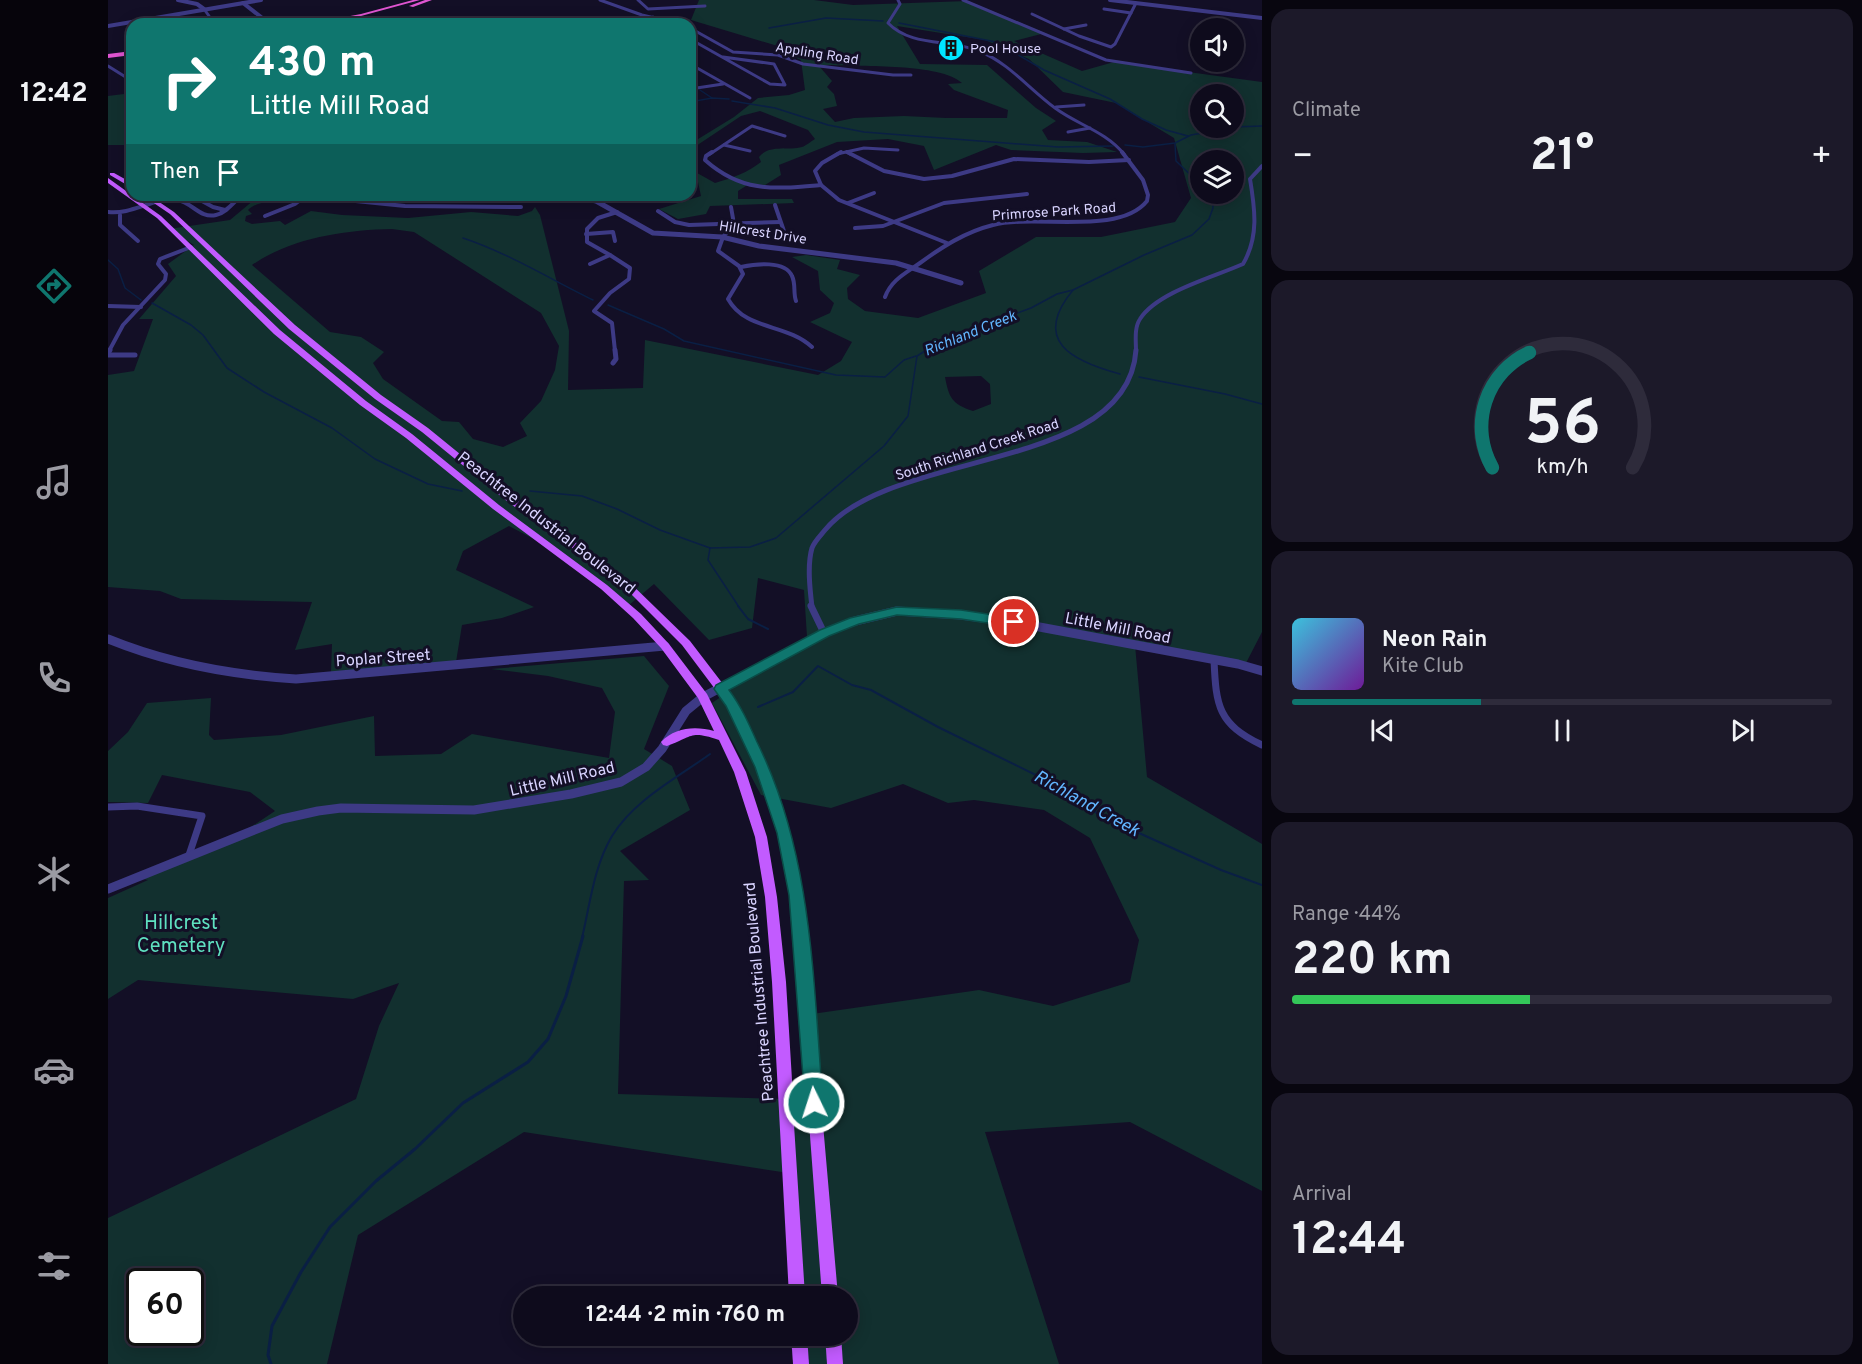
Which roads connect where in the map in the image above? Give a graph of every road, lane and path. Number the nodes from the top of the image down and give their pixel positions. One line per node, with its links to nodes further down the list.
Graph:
1 (178, 0): 13 (street)
2 (261, 0): 10 (street)
3 (418, 0): 21 (highway)
4 (430, 0): 22 (highway)
5 (600, 0): 17 (street)
6 (638, 0): 12 (street)
7 (900, 0): 43 (street, Primrose Park Road)
8 (963, 0): 36 (street)
9 (1110, 0): 11 (street)
10 (243, 3): 13 (street); 20 (street)
11 (1136, 3): 15 (street); 24 (street)
12 (705, 6)
13 (204, 9): 18 (street); 19 (street)
14 (1104, 9): 15 (street)
15 (1131, 13): 28 (street)
16 (1032, 14): 28 (street)
17 (654, 17): 23 (street)
18 (153, 18)
19 (208, 18)
20 (262, 18)
21 (344, 18)
22 (360, 18)
23 (658, 18)
24 (1262, 18)
25 (126, 23): 27 (street)
26 (1086, 25): 28 (street)
27 (108, 26)
28 (1063, 29)
29 (696, 31): 37 (street, Appling Road)
30 (696, 42): 33 (street)
31 (126, 53): 32 (highway)
32 (108, 55)
33 (723, 57): 33 (street)
34 (108, 66): 38 (street)
35 (696, 68): 39 (street)
36 (1191, 73)
37 (911, 75)
38 (125, 76)
39 (723, 84): 40 (street); 41 (street)
40 (696, 88)
41 (750, 98)
42 (1084, 105): 43 (street)
43 (1056, 107): 44 (street, Primrose Park Road)
44 (1091, 128): 45 (street); 51 (street, Primrose Park Road)
45 (1068, 132)
46 (784, 136): 47 (street)
47 (724, 145): 49 (street); 56 (street)
48 (898, 150): 50 (street)
49 (750, 151)
50 (848, 152): 51 (street); 56 (street)
51 (1130, 161): 90 (street, Primrose Park Road)
52 (1262, 165): 109 (street, South Richland Creek Road)
53 (108, 173): 55 (main road)
54 (108, 180): 57 (main road, Peachtree Industrial Boulevard)
55 (126, 183)
56 (821, 185): 70 (street)
57 (126, 193)
58 (874, 193): 70 (street)
59 (1027, 194): 82 (street)
60 (137, 201): 72 (main road, Peachtree Industrial Boulevard)
61 (155, 201): 69 (main road, Peachtree Industrial Boulevard)
62 (172, 201): 69 (street)
63 (182, 201): 75 (street)
64 (202, 201): 75 (street)
65 (236, 201): 75 (street)
66 (298, 201): 80 (street)
67 (360, 201): 73 (street)
68 (596, 201): 78 (street, Hillcrest Drive)
69 (158, 203): 72 (street); 107 (main road, Peachtree Industrial Boulevard)
70 (848, 203): 82 (street)
71 (775, 205): 81 (street)
72 (145, 207): 79 (street); 91 (main road, Peachtree Industrial Boulevard)
73 (521, 207)
74 (731, 207): 83 (street)
75 (225, 210)
76 (658, 211): 83 (street)
77 (108, 212): 79 (street)
78 (617, 212): 85 (street); 86 (street, Hillcrest Drive)
79 (120, 215): 89 (street)
80 (265, 216)
81 (780, 222): 83 (street); 87 (street)
82 (892, 222): 84 (street); 90 (street)
83 (734, 224): 86 (street)
84 (855, 228)
85 (586, 234): 88 (street); 92 (street)
86 (722, 237): 94 (street); 95 (street, Hillcrest Drive)
87 (787, 240)
88 (615, 241)
89 (138, 242)
90 (947, 243): 95 (street)
91 (191, 247): 100 (street); 108 (main road, Peachtree Industrial Boulevard)
92 (610, 255): 93 (street); 106 (street)
93 (590, 264)
94 (741, 267): 98 (street); 103 (street)
95 (913, 268): 96 (street, Hillcrest Drive); 97 (street)
96 (961, 284)
97 (885, 297)
98 (796, 302)
99 (108, 306): 100 (street)
100 (141, 307): 102 (street)
101 (108, 337): 102 (street)
102 (115, 337): 104 (street)
103 (812, 347)
104 (108, 354): 105 (street)
105 (135, 355)
106 (613, 363)
107 (491, 484): 108 (main road); 114 (main road, Peachtree Industrial Boulevard)
108 (475, 490): 111 (main road, Peachtree Industrial Boulevard)
109 (824, 633): 112 (street, Little Mill Road); 114 (street, Little Mill Road)
110 (108, 639): 111 (street, Poplar Street)
111 (665, 646): 115 (main road, Peachtree Industrial Boulevard)
112 (1214, 660): 113 (street, Little Mill Road); 118 (street)
113 (1262, 670)
114 (720, 689): 115 (street, Little Mill Road); 123 (main road, Peachtree Industrial Boulevard)
115 (703, 697): 116 (main road, Peachtree Industrial Boulevard); 117 (street, Little Mill Road)
116 (724, 738): 117 (main road); 122 (main road, Peachtree Industrial Boulevard)
117 (667, 742): 120 (street, Little Mill Road)
118 (1262, 745)
119 (108, 807): 120 (street)
120 (189, 855): 121 (street, Little Mill Road)
121 (108, 889)
122 (786, 1102): 123 (main road); 124 (main road, Peachtree Industrial Boulevard)
123 (814, 1103): 125 (main road, Peachtree Industrial Boulevard)
124 (796, 1286)
125 (829, 1286)
126 (800, 1346): 128 (main road)
127 (834, 1346): 129 (main road)
128 (801, 1364)
129 (835, 1364)

